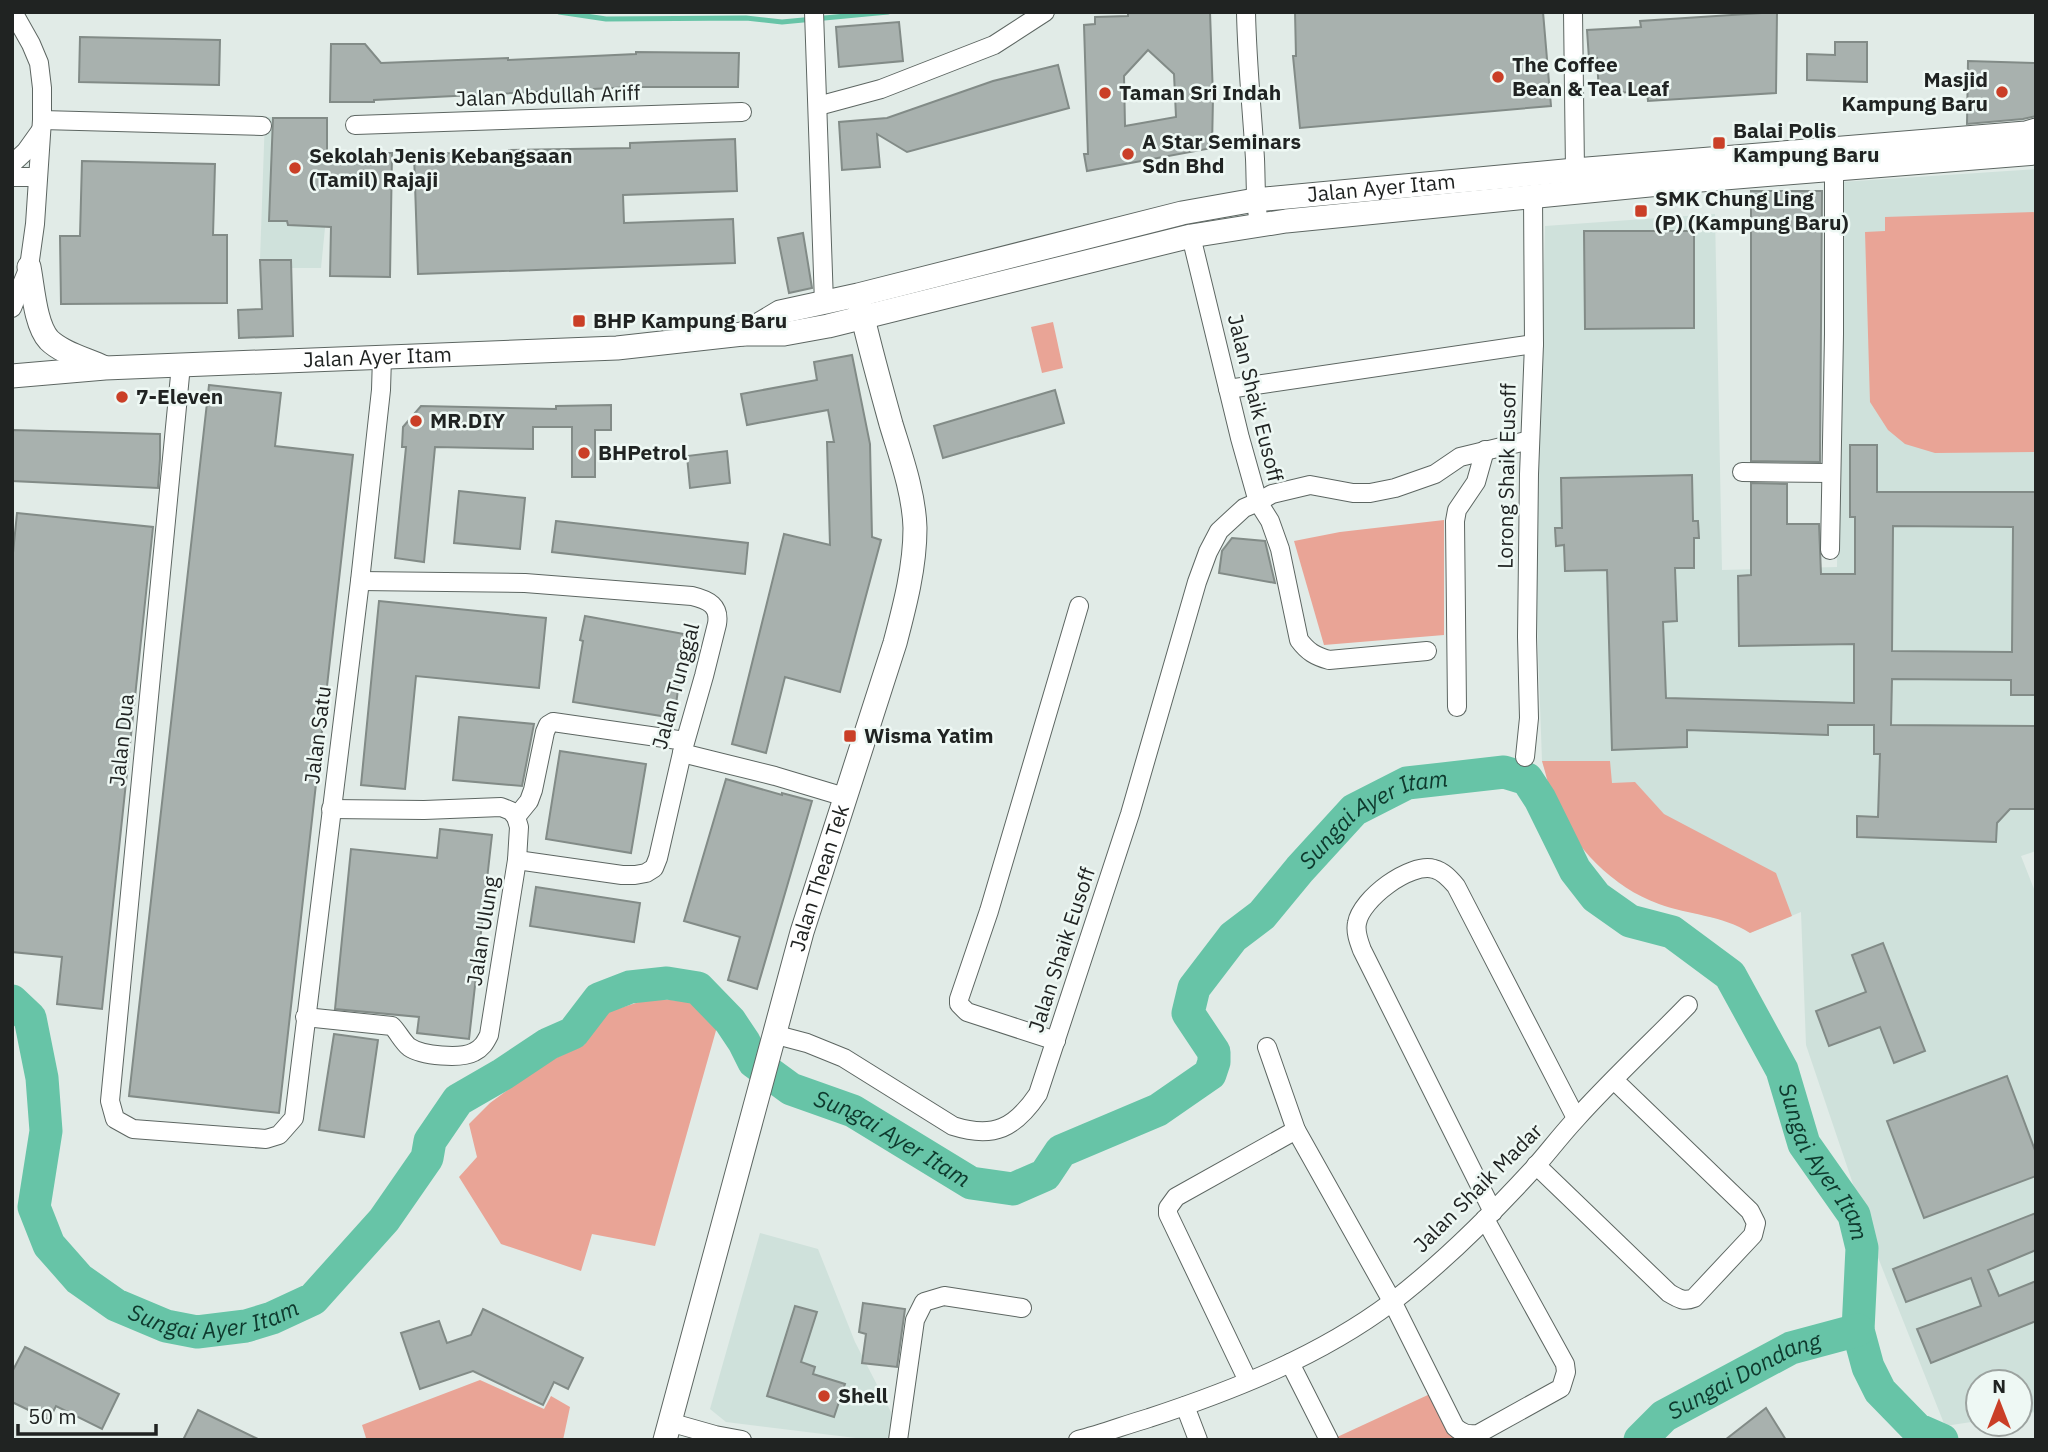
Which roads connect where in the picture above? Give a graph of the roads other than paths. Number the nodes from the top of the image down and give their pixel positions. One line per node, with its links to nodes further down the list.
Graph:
1 (12, 12): 9 (street)
2 (1045, 12): 6 (street)
3 (1246, 12): 19 (street)
4 (1573, 12): 15 (street)
5 (815, 19): 6 (street)
6 (818, 106): 23 (street)
7 (742, 112): 8 (street, Jalan Abdullah Ariff)
8 (355, 124)
9 (42, 125): 10 (street); 13 (street); 17 (street)
10 (262, 126)
11 (2036, 130): 15 (main road, Jalan Ayer Itam)
12 (2036, 153): 14 (main road, Jalan Ayer Itam)
13 (12, 164)
14 (1834, 168): 18 (main road, Jalan Ayer Itam); 36 (street)
15 (1575, 170): 19 (main road, Jalan Ayer Itam)
16 (12, 177): 17 (street)
17 (38, 177): 22 (street)
18 (1533, 196): 20 (main road, Jalan Ayer Itam); 27 (street, Lorong Shaik Eusoff)
19 (1255, 200): 20 (street); 24 (main road, Jalan Ayer Itam)
20 (1259, 224): 21 (main road, Jalan Ayer Itam)
21 (1191, 236): 24 (main road, Jalan Ayer Itam); 32 (street, Jalan Shaik Eusoff)
22 (29, 267): 25 (street); 30 (main road)
23 (824, 303): 24 (main road, Jalan Ayer Itam); 26 (main road, Jalan Ayer Itam)
24 (860, 306): 26 (main road, Jalan Ayer Itam); 45 (main road, Jalan Thean Tek)
25 (12, 308)
26 (743, 334): 28 (main road, Jalan Ayer Itam)
27 (1534, 344): 32 (street); 33 (street, Lorong Shaik Eusoff)
28 (382, 357): 29 (main road, Jalan Ayer Itam); 39 (street, Jalan Satu)
29 (181, 365): 30 (main road, Jalan Ayer Itam); 55 (street, Jalan Dua)
30 (105, 368): 31 (main road, Jalan Ayer Itam)
31 (12, 376)
32 (1228, 388): 37 (street, Jalan Shaik Eusoff)
33 (1530, 440): 34 (street); 44 (street, Lorong Shaik Eusoff)
34 (1485, 450): 37 (street); 42 (street)
35 (1742, 472): 36 (street)
36 (1830, 473): 38 (street)
37 (1258, 502): 41 (street, Jalan Shaik Eusoff); 52 (street, Jalan Shaik Eusoff)
38 (1830, 550)
39 (360, 581): 43 (street, Jalan Tunggal); 46 (street, Jalan Satu)
40 (1079, 606): 52 (street)
41 (1427, 651)
42 (1457, 707)
43 (684, 747): 45 (street); 47 (street); 48 (street, Jalan Tunggal)
44 (1525, 757)
45 (845, 797): 51 (main road, Jalan Thean Tek)
46 (331, 809): 47 (street); 50 (street, Jalan Satu)
47 (516, 817): 48 (street, Jalan Ulung)
48 (517, 860): 50 (street, Jalan Ulung)
49 (1688, 1005): 54 (street, Jalan Shaik Madar)
50 (305, 1017): 55 (street, Jalan Satu)
51 (772, 1040): 52 (street, Jalan Shaik Eusoff); 65 (main road, Jalan Thean Tek)
52 (1056, 1041)
53 (1267, 1047): 57 (street)
54 (1614, 1080): 56 (street, Jalan Shaik Madar); 58 (street)
55 (294, 1118)
56 (1577, 1118): 58 (street, Jalan Shaik Madar); 59 (street)
57 (1296, 1130): 60 (street); 63 (street)
58 (1536, 1165): 59 (street, Jalan Shaik Madar)
59 (1489, 1216): 60 (street, Jalan Shaik Madar); 60 (street)
60 (1392, 1301): 62 (street, Jalan Shaik Madar)
61 (1022, 1308): 67 (street)
62 (1290, 1363): 63 (street, Jalan Shaik Madar); 70 (street)
63 (1248, 1381): 64 (street, Jalan Shaik Madar)
64 (1185, 1406): 68 (street, Jalan Shaik Madar); 69 (street)
65 (667, 1431): 66 (street)
66 (743, 1440)
67 (898, 1440)
68 (1077, 1440)
69 (1198, 1440)
70 (1329, 1440)

